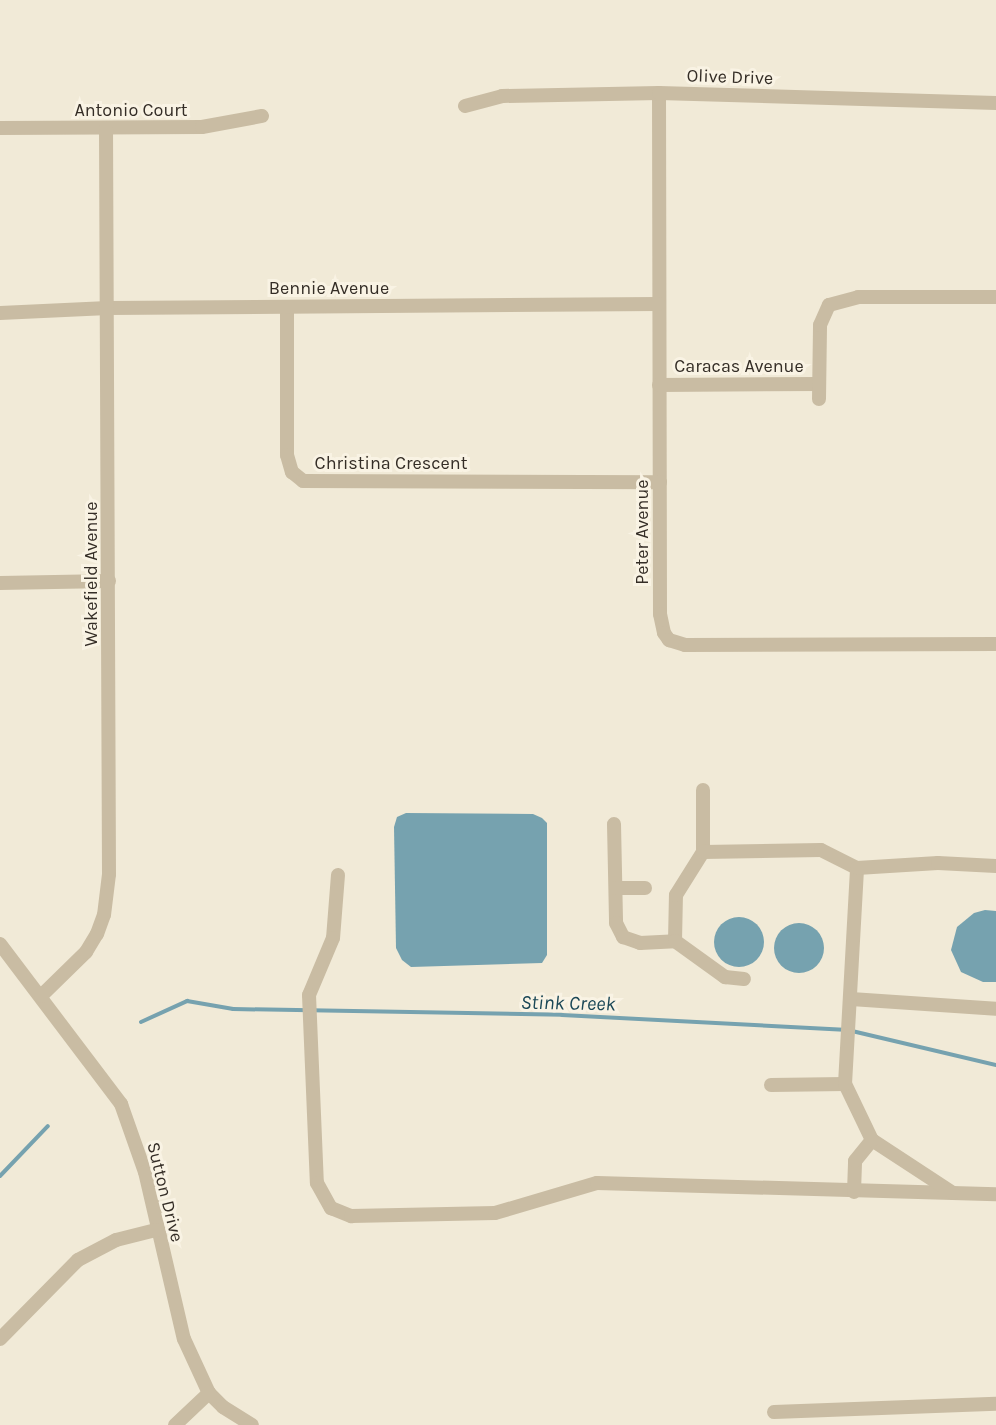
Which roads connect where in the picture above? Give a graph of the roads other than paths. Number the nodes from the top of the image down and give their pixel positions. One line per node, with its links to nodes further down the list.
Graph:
1 (659, 93): 2 (street, Olive Drive); 3 (street, Olive Drive); 8 (street, Peter Avenue)
2 (996, 103)
3 (465, 106)
4 (262, 116): 6 (street, Antonio Court)
5 (0, 128): 6 (street, Antonio Court)
6 (106, 128): 10 (street, Wakefield Avenue)
7 (996, 297): 12 (street)
8 (658, 304): 9 (street, Bennie Avenue); 13 (street, Peter Avenue)
9 (287, 307): 10 (street, Bennie Avenue); 15 (street, Christina Crescent)
10 (108, 308): 11 (street, Bennie Avenue); 16 (street, Wakefield Avenue)
11 (0, 313)
12 (819, 384): 13 (street, Caracas Avenue); 14 (street)
13 (659, 385): 15 (street, Peter Avenue)
14 (819, 399)
15 (660, 482): 18 (street, Peter Avenue)
16 (109, 581): 17 (street); 30 (street, Wakefield Avenue)
17 (0, 583)
18 (996, 644)
19 (703, 790): 21 (street)
20 (614, 824): 25 (street)
21 (703, 852): 23 (street); 27 (street)
22 (996, 866): 23 (street)
23 (857, 868): 31 (street)
24 (338, 875): 36 (street)
25 (615, 888): 26 (street); 27 (street)
26 (645, 888)
27 (675, 941): 29 (street)
28 (0, 944): 30 (street, Sutton Drive)
29 (744, 979)
30 (41, 996): 39 (street, Sutton Drive)
31 (851, 999): 32 (street); 33 (street)
32 (996, 1009)
33 (845, 1084): 34 (street); 35 (street)
34 (771, 1085)
35 (872, 1140): 36 (street); 37 (street)
36 (854, 1192): 37 (street)
37 (954, 1194): 38 (street)
38 (996, 1194)
39 (156, 1230): 40 (street); 41 (street, Sutton Drive)
40 (0, 1339)
41 (209, 1393): 44 (street); 45 (street, Sutton Drive)
42 (996, 1404): 43 (street)
43 (774, 1412)
44 (175, 1425)
45 (252, 1425)

